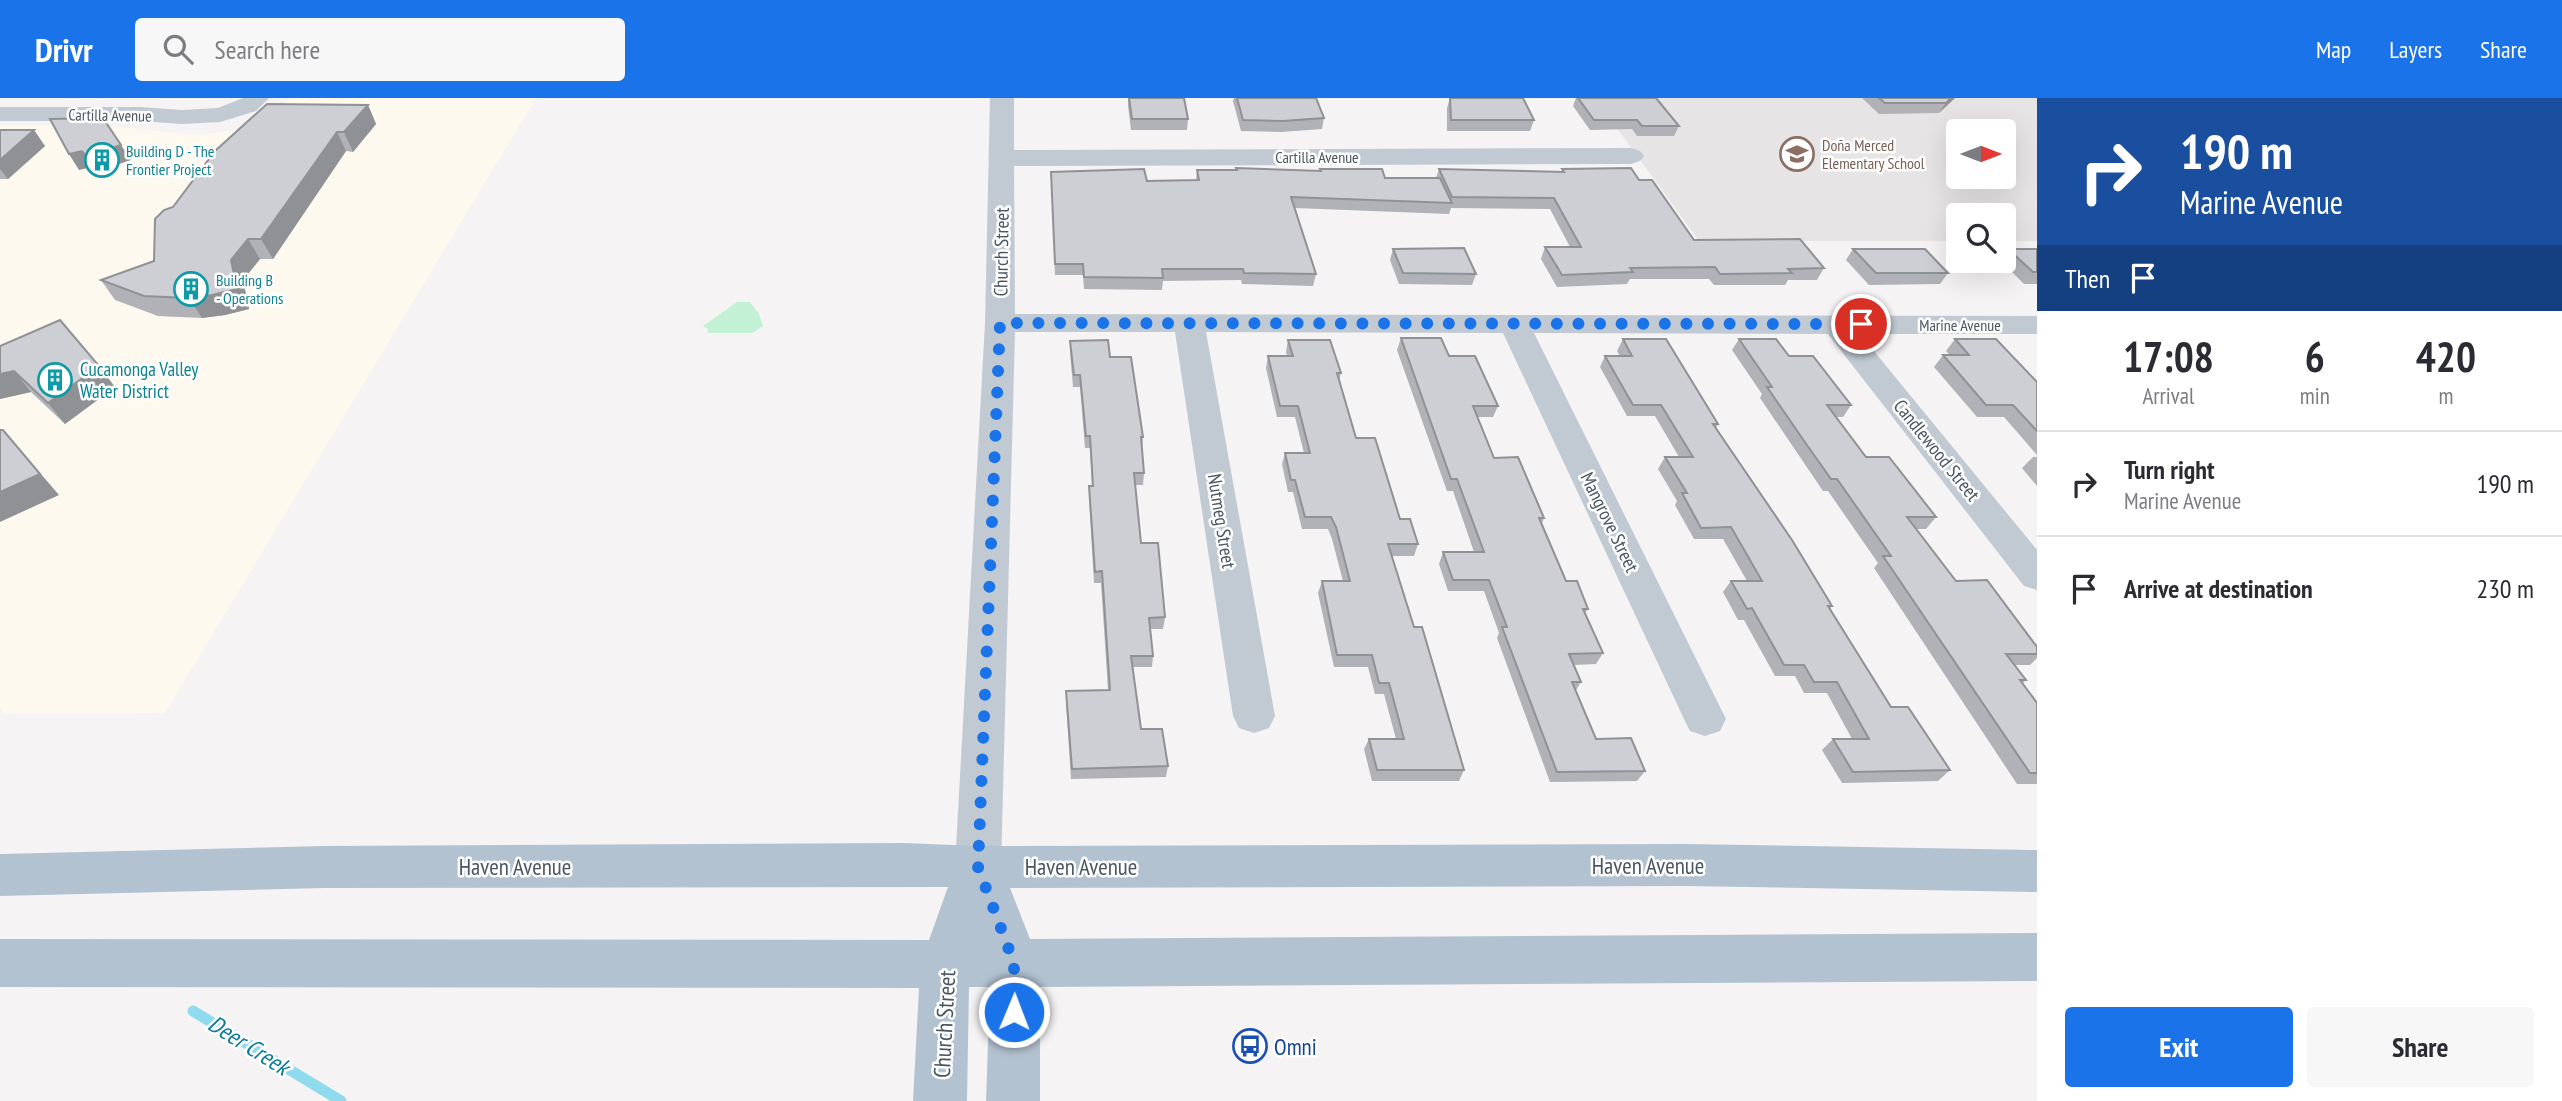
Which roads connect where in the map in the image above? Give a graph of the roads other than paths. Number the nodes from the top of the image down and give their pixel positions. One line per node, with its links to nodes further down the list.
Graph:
1 (257, 98): 3 (street, Cartilla Avenue)
2 (1002, 98): 5 (street, Church Street)
3 (0, 114)
4 (1630, 156): 5 (street, Cartilla Avenue)
5 (1003, 158): 6 (street, Church Street)
6 (1000, 323): 8 (street, Marine Avenue); 14 (street, Church Street)
7 (1836, 324): 9 (street, Marine Avenue); 10 (street, Marine Avenue); 11 (street, Candlewood Street)
8 (1189, 325): 10 (street, Marine Avenue); 12 (street, Nutmeg Street)
9 (2037, 325)
10 (1515, 326): 13 (street, Mangrove Street)
11 (2037, 576)
12 (1254, 716)
13 (1705, 719)
14 (978, 867): 15 (main road, Haven Avenue); 16 (main road, Haven Avenue); 19 (main road, Church Street); 20 (main road, Church Street)
15 (2037, 871)
16 (0, 874)
17 (2037, 957): 20 (main road)
18 (0, 963): 19 (main road)
19 (945, 963): 20 (main road); 21 (main road, Church Street)
20 (1014, 963): 22 (main road, Church Street)
21 (940, 1101)
22 (1013, 1101)

